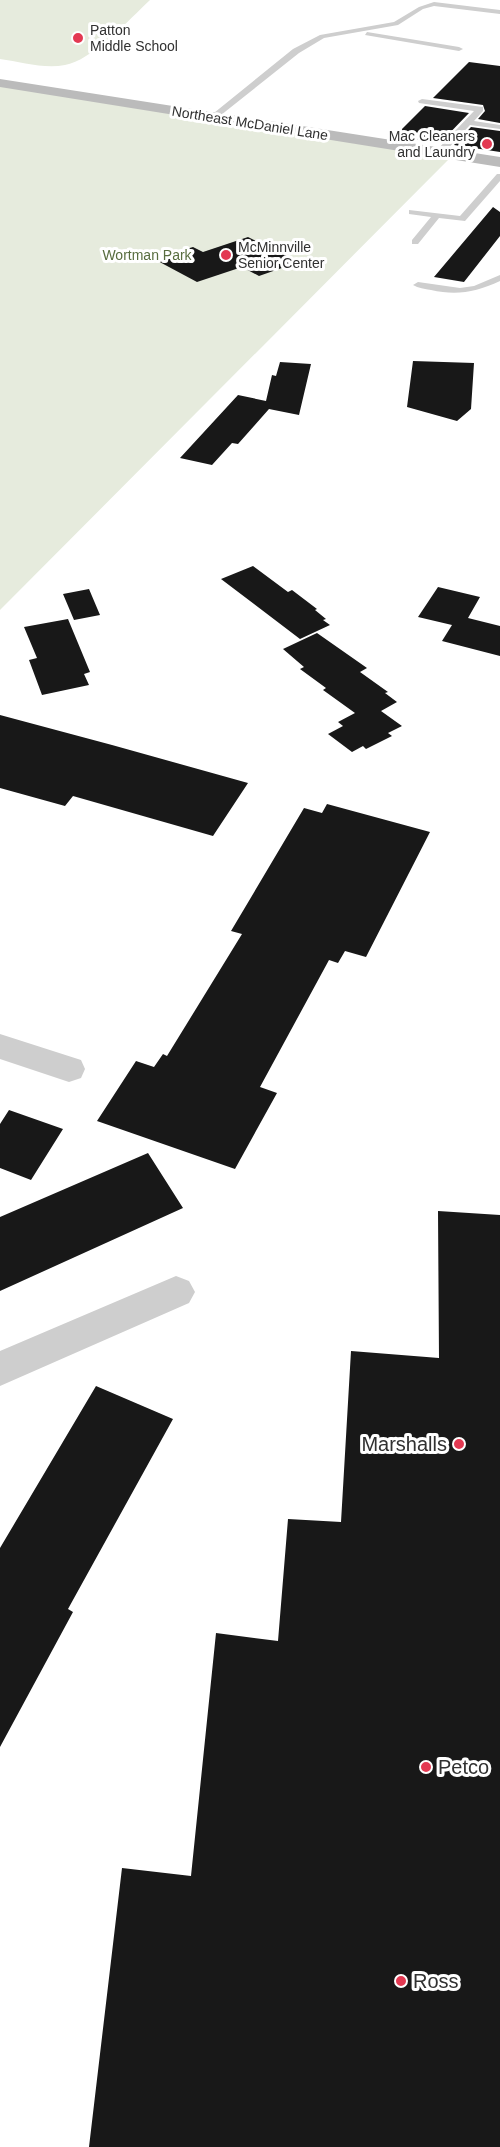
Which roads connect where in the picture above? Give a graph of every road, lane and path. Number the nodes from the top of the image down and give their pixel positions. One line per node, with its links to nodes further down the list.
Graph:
1 (500, 12): 2 (lane)
2 (355, 31): 3 (lane); 6 (lane)
3 (459, 49)
4 (0, 83): 6 (street, Northeast McDaniel Lane)
5 (422, 101): 7 (lane)
6 (213, 117): 9 (street, Northeast McDaniel Lane)
7 (468, 122): 8 (lane); 9 (lane)
8 (500, 127)
9 (439, 153): 10 (street, Northeast McDaniel Lane)
10 (500, 162)
11 (499, 178): 12 (lane)
12 (488, 190): 13 (lane); 15 (lane)
13 (500, 192)
14 (412, 212): 15 (lane)
15 (436, 216): 16 (lane)
16 (415, 242)
17 (500, 278): 18 (lane)
18 (418, 285)
19 (0, 1046): 20 (street)
20 (69, 1069)
21 (176, 1292): 22 (street)
22 (3, 1371)

